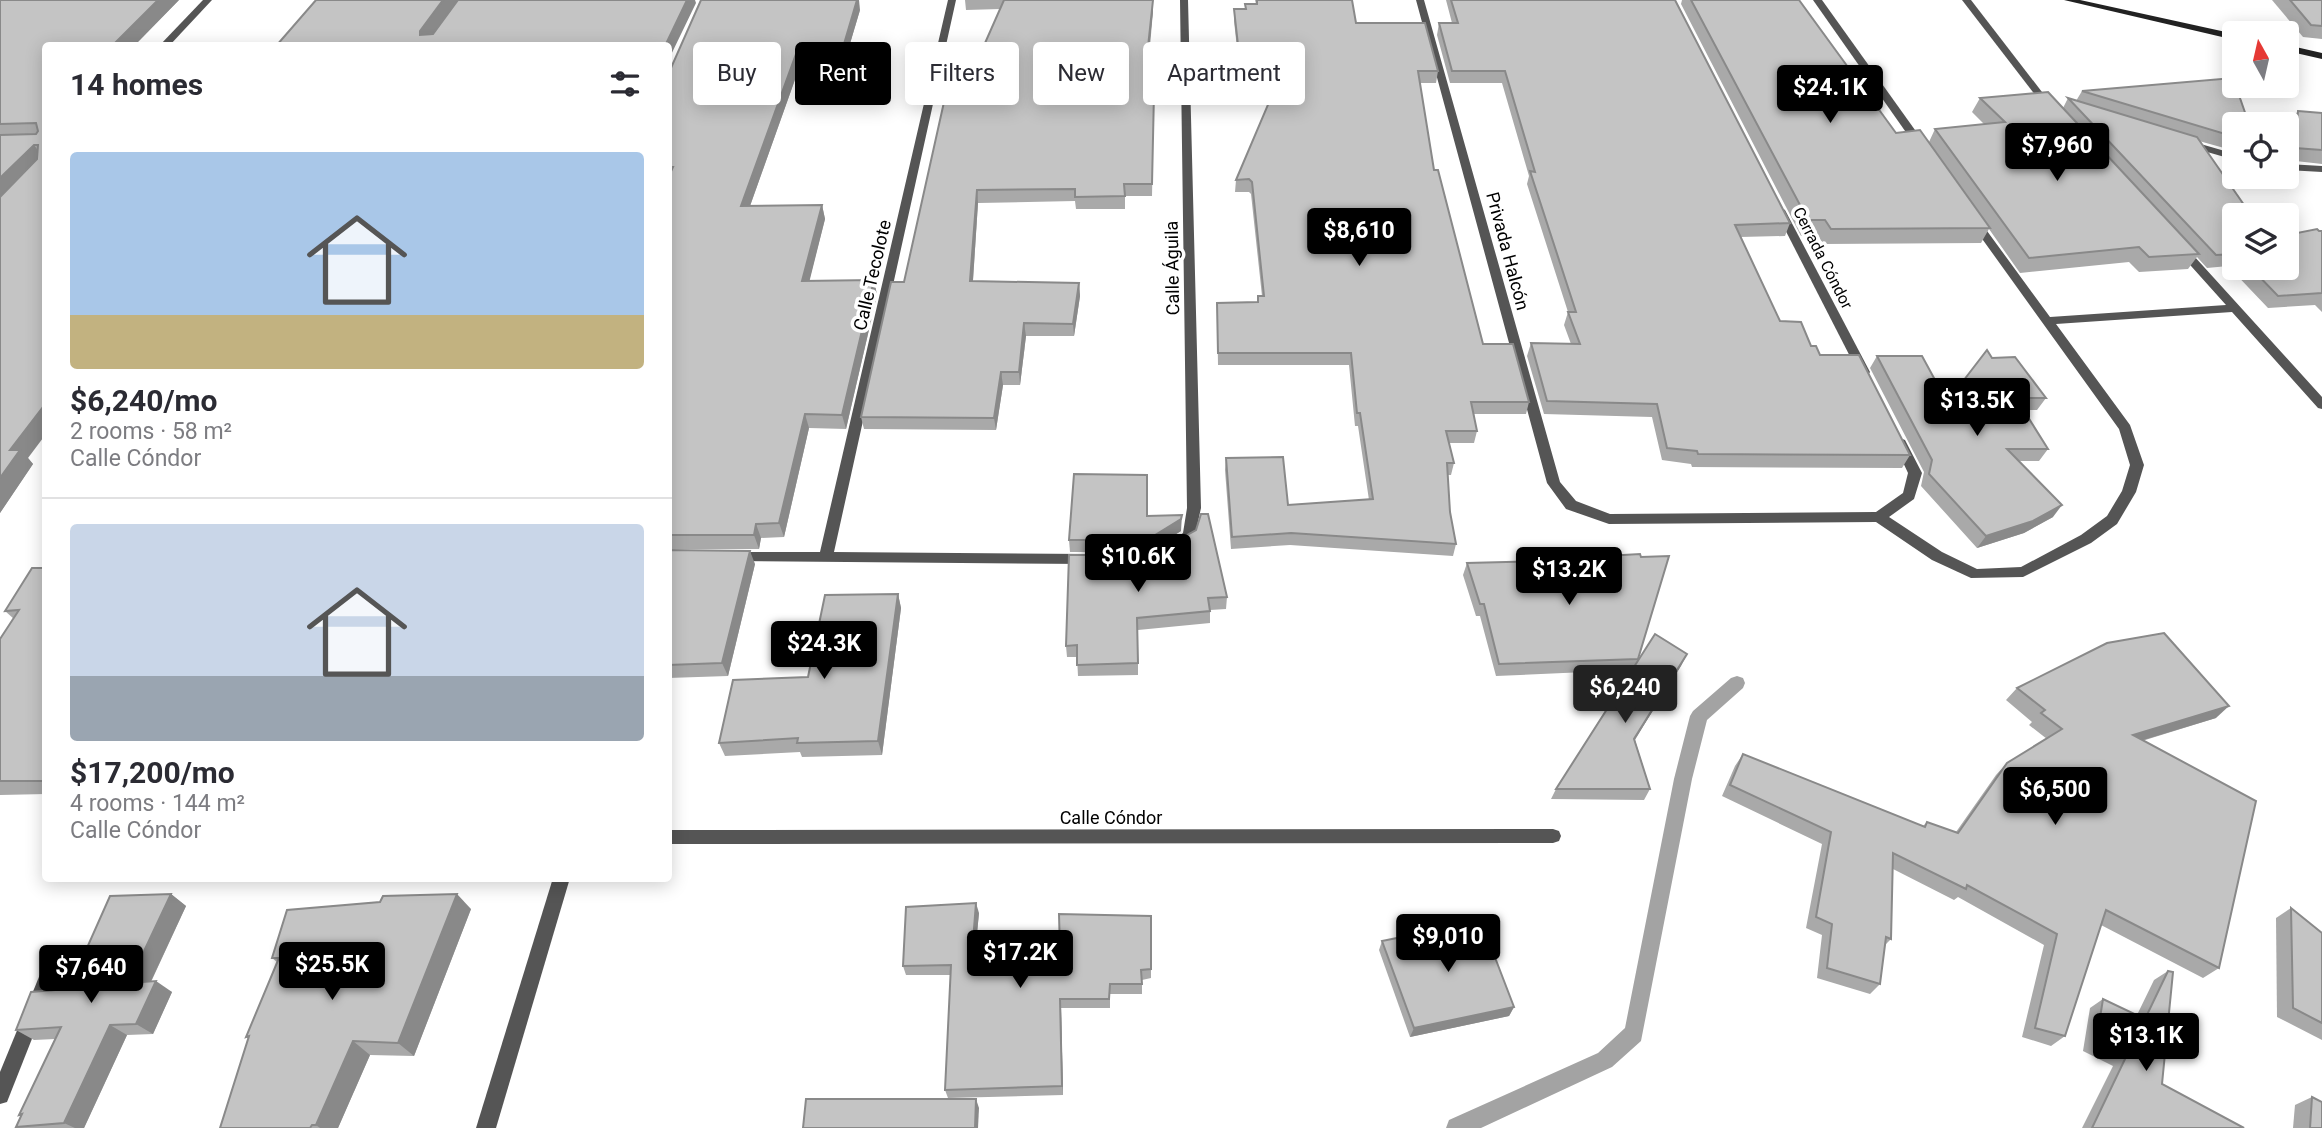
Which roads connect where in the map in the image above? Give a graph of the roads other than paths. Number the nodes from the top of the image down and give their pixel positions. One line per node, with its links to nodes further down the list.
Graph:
1 (208, 0): 9 (street)
2 (952, 0): 31 (street, Calle Tecolote)
3 (1184, 0): 29 (street, Calle Águila)
4 (1420, 0): 28 (street, Privada Halcón)
5 (1817, 0): 17 (street)
6 (1966, 0): 12 (street)
7 (2068, 0): 8 (main road)
8 (2222, 34)
9 (167, 42)
10 (2300, 51): 11 (main road)
11 (2322, 56)
12 (2041, 98): 13 (street); 14 (street)
13 (2066, 106)
14 (2060, 118)
15 (2176, 140): 16 (street)
16 (2222, 153)
17 (1927, 155)
18 (2299, 168): 19 (street)
19 (2322, 169)
20 (1774, 199): 25 (street, Cerrada Cóndor)
21 (1967, 210): 24 (street)
22 (2171, 238): 23 (street)
23 (2236, 308): 24 (street); 26 (street)
24 (2045, 321): 28 (street)
25 (1871, 386)
26 (2322, 405)
27 (1896, 436): 28 (street)
28 (1879, 517)
29 (1160, 554)
30 (721, 557): 31 (street)
31 (826, 558): 32 (street)
32 (1096, 559)
33 (1553, 836): 34 (street, Calle Cóndor)
34 (672, 837)
35 (561, 882): 38 (street)
36 (47, 978): 37 (street)
37 (0, 1095)
38 (486, 1128)

